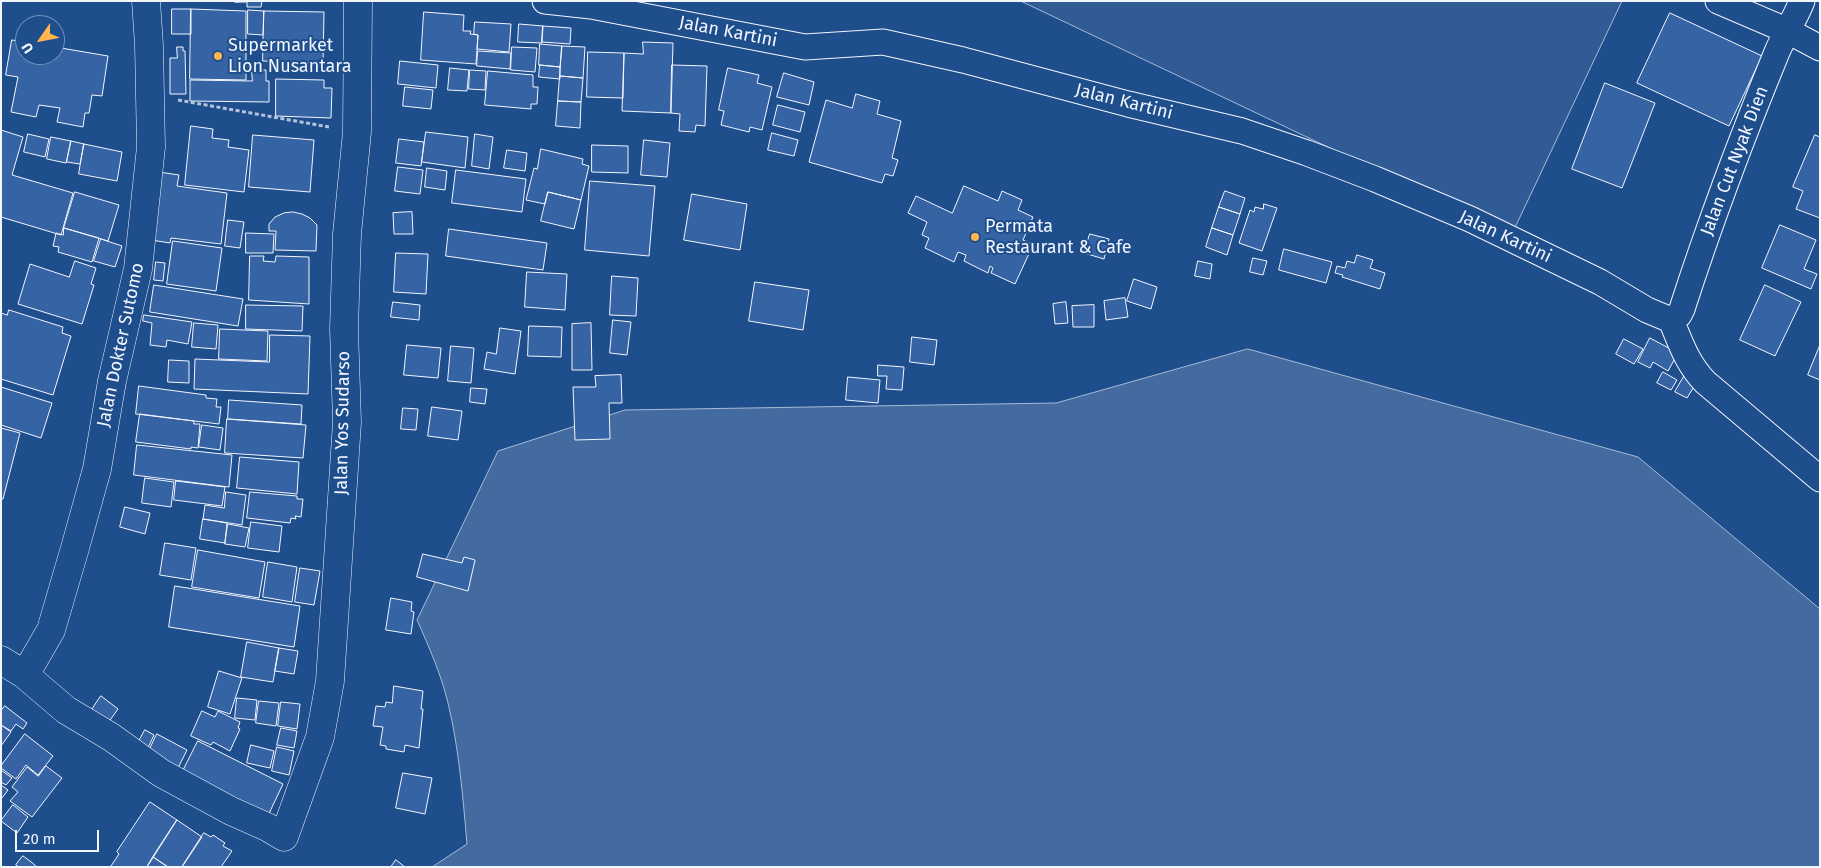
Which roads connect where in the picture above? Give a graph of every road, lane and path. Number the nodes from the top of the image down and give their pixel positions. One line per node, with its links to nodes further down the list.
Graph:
1 (146, 1): 9 (street, Jalan Dokter Sutomo)
2 (358, 1): 10 (street, Jalan Yos Sudarso)
3 (545, 1): 6 (street, Jalan Kartini)
4 (1718, 1): 7 (street)
5 (1802, 1): 7 (street, Jalan Cut Nyak Dien)
6 (592, 4): 11 (street, Jalan Kartini)
7 (1788, 31): 8 (street); 11 (street, Jalan Cut Nyak Dien)
8 (1820, 48)
9 (151, 96): 10 (path); 14 (street, Jalan Dokter Sutomo)
10 (357, 132): 14 (street, Jalan Yos Sudarso)
11 (1671, 320): 12 (street)
12 (1820, 479)
13 (1, 660): 14 (street)
14 (25, 674)

